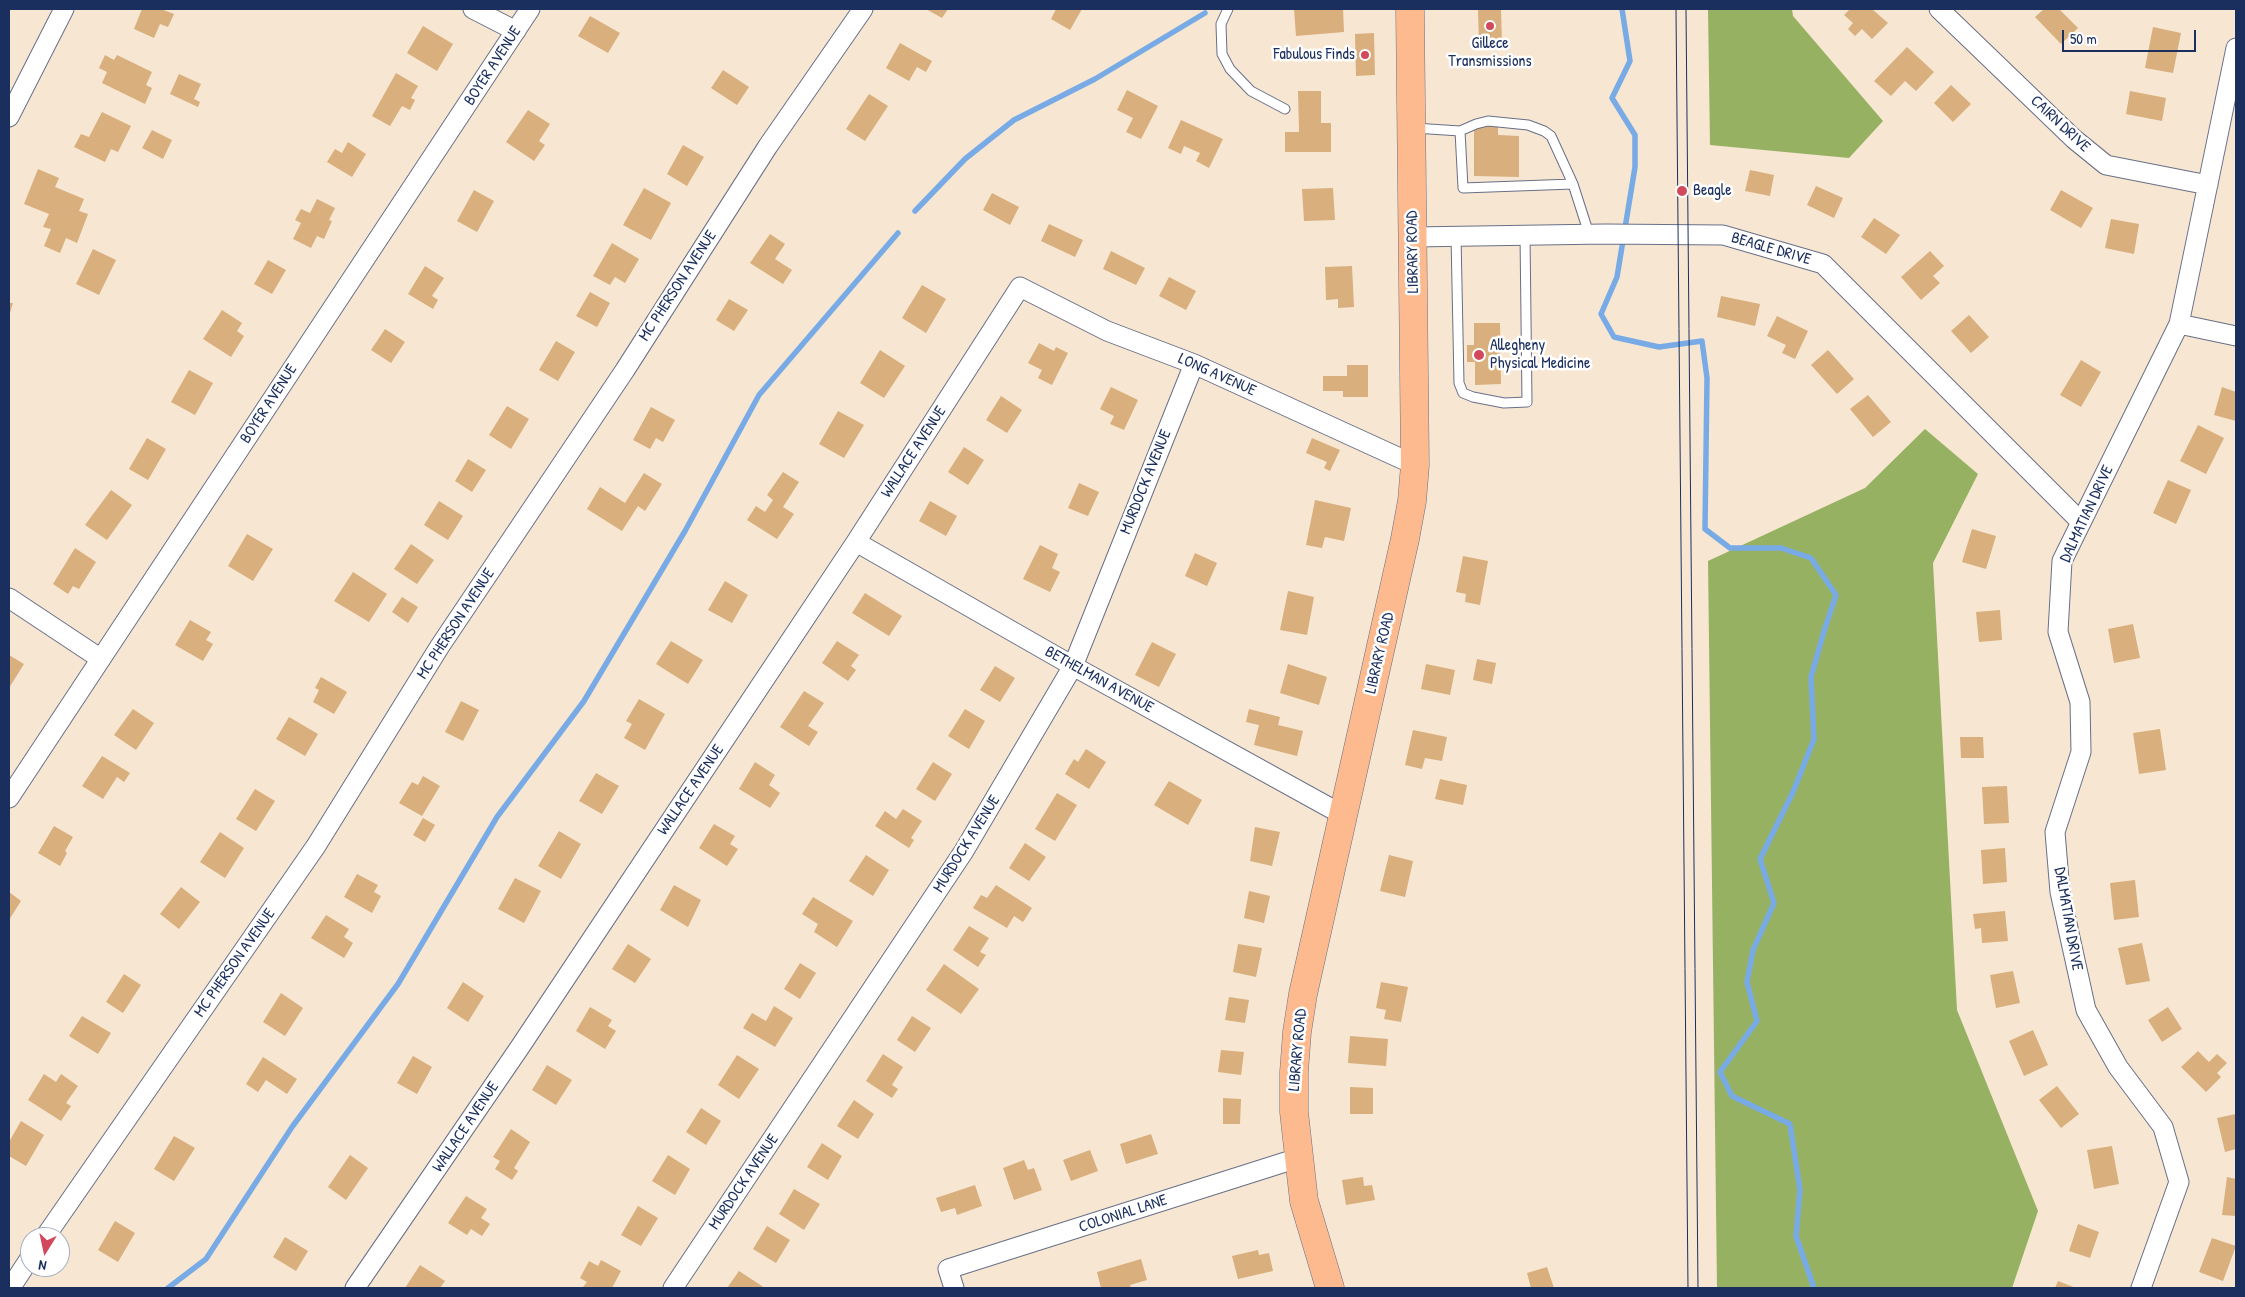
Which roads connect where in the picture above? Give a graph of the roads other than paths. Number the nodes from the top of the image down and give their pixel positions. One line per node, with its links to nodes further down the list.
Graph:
1 (64, 9): 11 (street)
2 (473, 9): 8 (street)
3 (530, 9): 8 (street, BOYER AVENUE)
4 (863, 9): 33 (street, MC PHERSON AVENUE)
5 (1228, 9): 10 (lane)
6 (1410, 9): 12 (main road, LIBRARY ROAD)
7 (1939, 9): 15 (street, CAIRN DRIVE)
8 (516, 31): 28 (street, BOYER AVENUE)
9 (2236, 48): 15 (street, DALMATIAN DRIVE)
10 (1285, 109)
11 (9, 117)
12 (1412, 128): 13 (lane); 19 (main road, LIBRARY ROAD)
13 (1460, 131): 14 (lane); 14 (lane)
14 (1573, 184): 16 (lane)
15 (2208, 185): 21 (street, DALMATIAN DRIVE)
16 (1597, 234): 17 (street, BEAGLE DRIVE); 25 (street, BEAGLE DRIVE)
17 (1525, 235): 18 (street, BEAGLE DRIVE); 18 (lane)
18 (1456, 236): 19 (street, BEAGLE DRIVE)
19 (1413, 237): 24 (main road, LIBRARY ROAD)
20 (1020, 287): 23 (street, LONG AVENUE); 26 (street, WALLACE AVENUE)
21 (2179, 324): 22 (street); 25 (street, DALMATIAN DRIVE)
22 (2236, 336)
23 (1194, 364): 24 (street, LONG AVENUE); 29 (street, MURDOCK AVENUE)
24 (1415, 464): 31 (main road, LIBRARY ROAD)
25 (2081, 522): 40 (street, DALMATIAN DRIVE)
26 (856, 542): 29 (street, BETHELMAN AVENUE); 36 (street, WALLACE AVENUE)
27 (9, 598): 28 (street)
28 (101, 659): 30 (street, BOYER AVENUE)
29 (1072, 666): 31 (street, BETHELMAN AVENUE); 37 (street, MURDOCK AVENUE)
30 (9, 798)
31 (1343, 815): 32 (main road, LIBRARY ROAD)
32 (1298, 1158): 38 (street, COLONIAL LANE); 39 (main road, LIBRARY ROAD)
33 (52, 1227)
34 (20, 1272): 35 (street)
35 (12, 1284)
36 (355, 1288)
37 (673, 1288)
38 (954, 1288)
39 (1330, 1288)
40 (2141, 1288)

